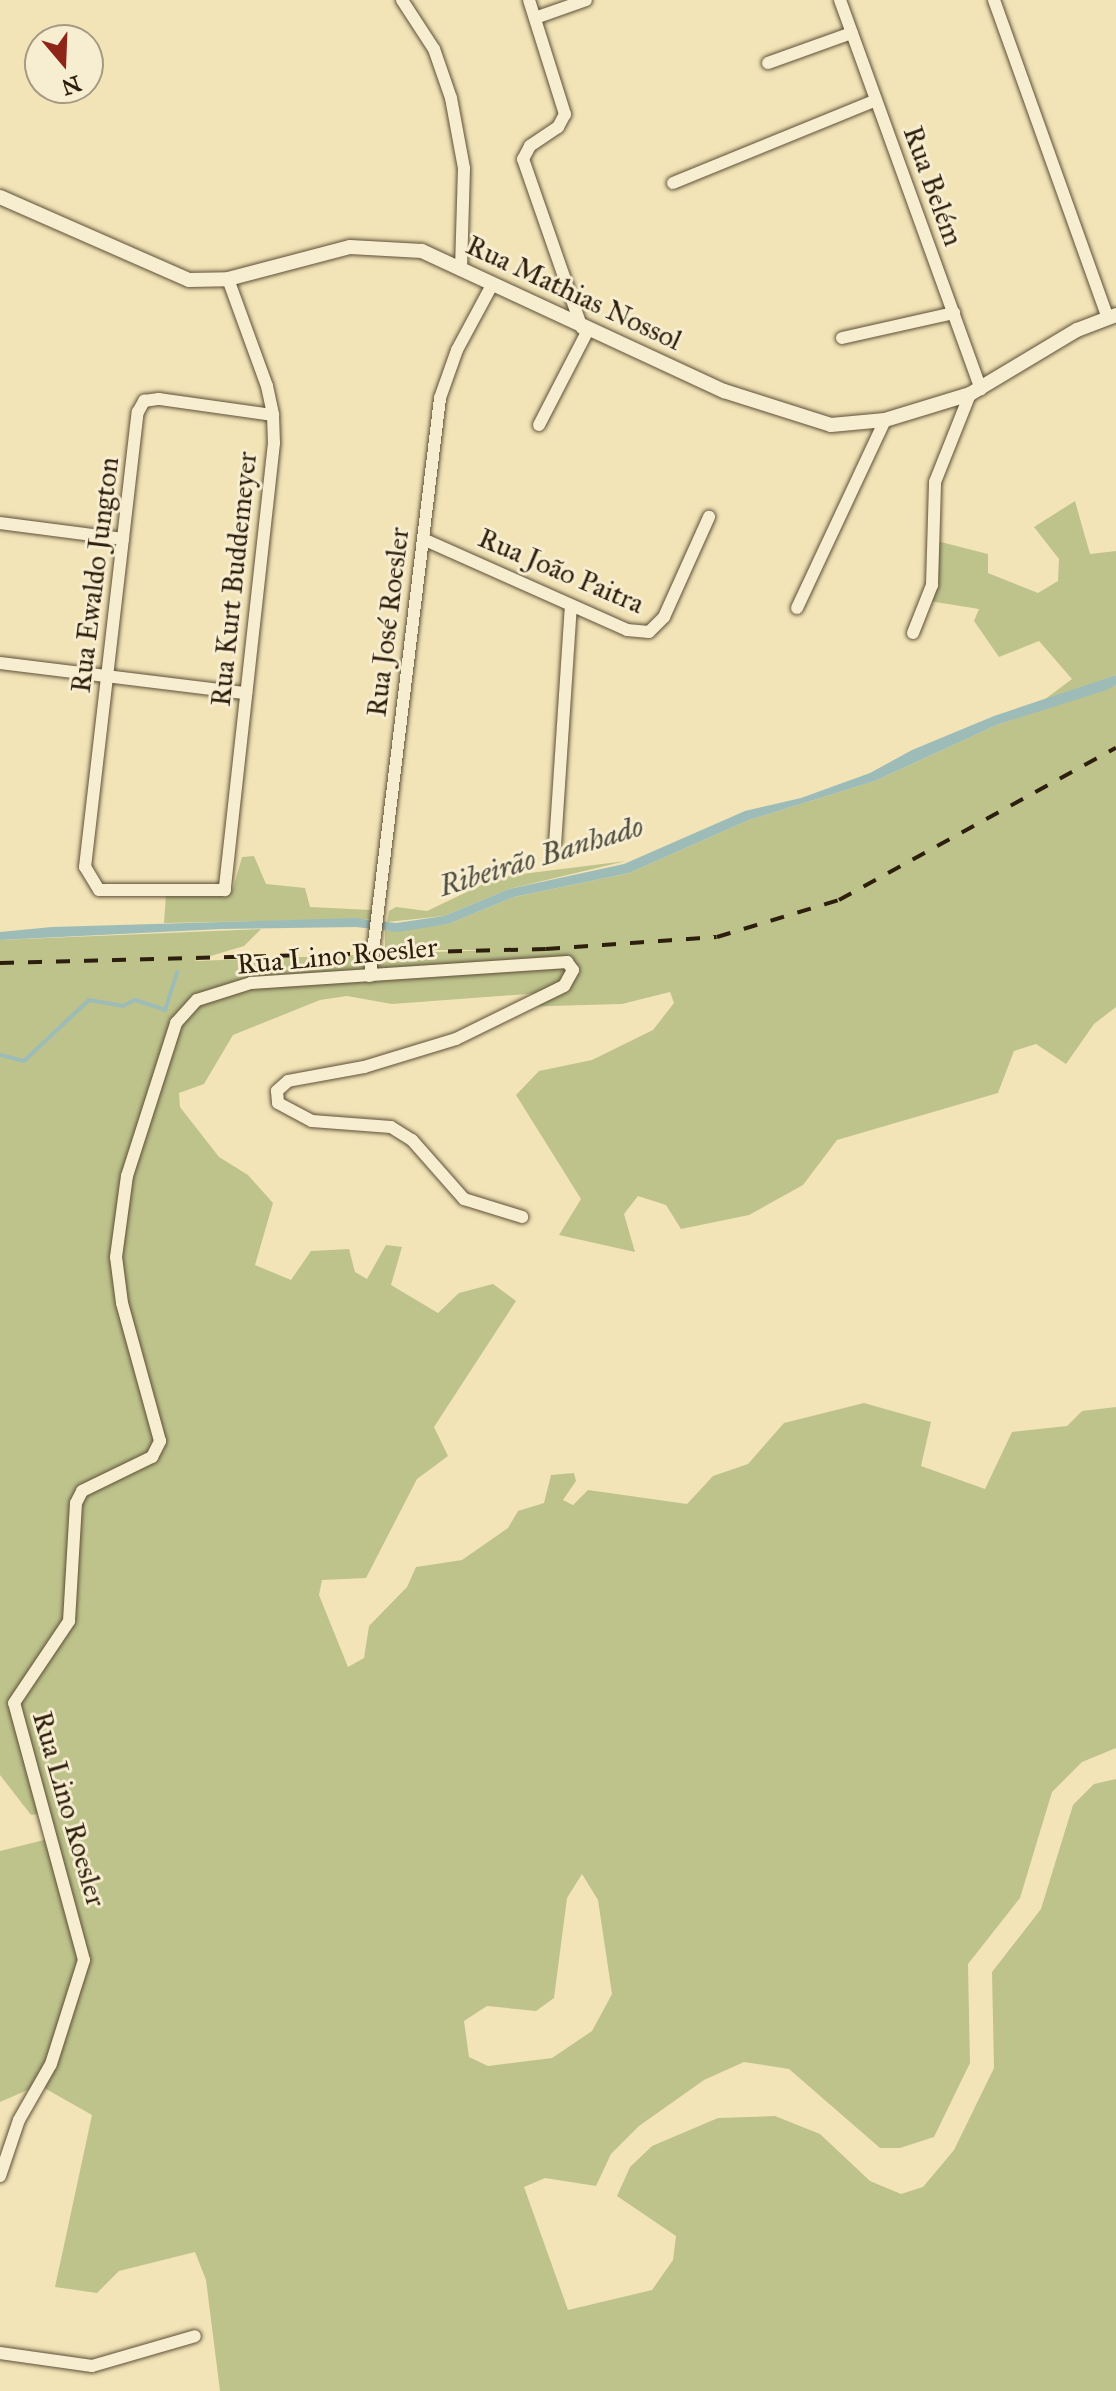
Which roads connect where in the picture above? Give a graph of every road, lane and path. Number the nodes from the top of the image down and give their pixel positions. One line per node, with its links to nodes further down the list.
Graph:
1 (402, 0): 12 (street)
2 (529, 0): 6 (street)
3 (586, 0): 6 (street)
4 (840, 0): 7 (street, Rua Belém)
5 (994, 0): 16 (street)
6 (535, 18): 17 (street)
7 (852, 33): 8 (street); 9 (street, Rua Belém)
8 (768, 63)
9 (876, 100): 10 (street); 15 (street, Rua Belém)
10 (673, 183)
11 (0, 197): 13 (street, Rua Mathias Nossol)
12 (461, 270): 13 (street, Rua Mathias Nossol); 14 (street, Rua Mathias Nossol)
13 (228, 279): 20 (street, Rua Kurt Buddemeyer)
14 (492, 285): 17 (street, Rua Mathias Nossol); 26 (street, Rua José Roesler)
15 (954, 313): 18 (street); 19 (street, Rua Belém)
16 (1112, 316): 19 (street, Rua Mathias Nossol)
17 (585, 329): 21 (street, Rua Mathias Nossol); 22 (street)
18 (842, 338)
19 (976, 391): 21 (street, Rua Mathias Nossol); 29 (street)
20 (273, 415): 25 (street, Rua Ewaldo Jungton); 32 (street, Rua Kurt Buddemeyer)
21 (885, 420): 28 (street)
22 (539, 425)
23 (709, 517): 27 (street, Rua João Paitra)
24 (0, 523): 25 (street)
25 (123, 539): 31 (street, Rua Ewaldo Jungton)
26 (423, 539): 27 (street, Rua João Paitra); 35 (street, Rua José Roesler)
27 (571, 606): 33 (street)
28 (797, 608)
29 (913, 633)
30 (0, 663): 31 (street)
31 (107, 676): 32 (street); 34 (street, Rua Ewaldo Jungton)
32 (246, 693): 34 (street, Rua Kurt Buddemeyer)
33 (555, 845)
34 (225, 890)
35 (370, 976): 36 (street, Rua Lino Roesler); 37 (street, Rua Lino Roesler)
36 (522, 1217)
37 (0, 2176)
38 (195, 2336): 39 (street)
39 (0, 2353)

